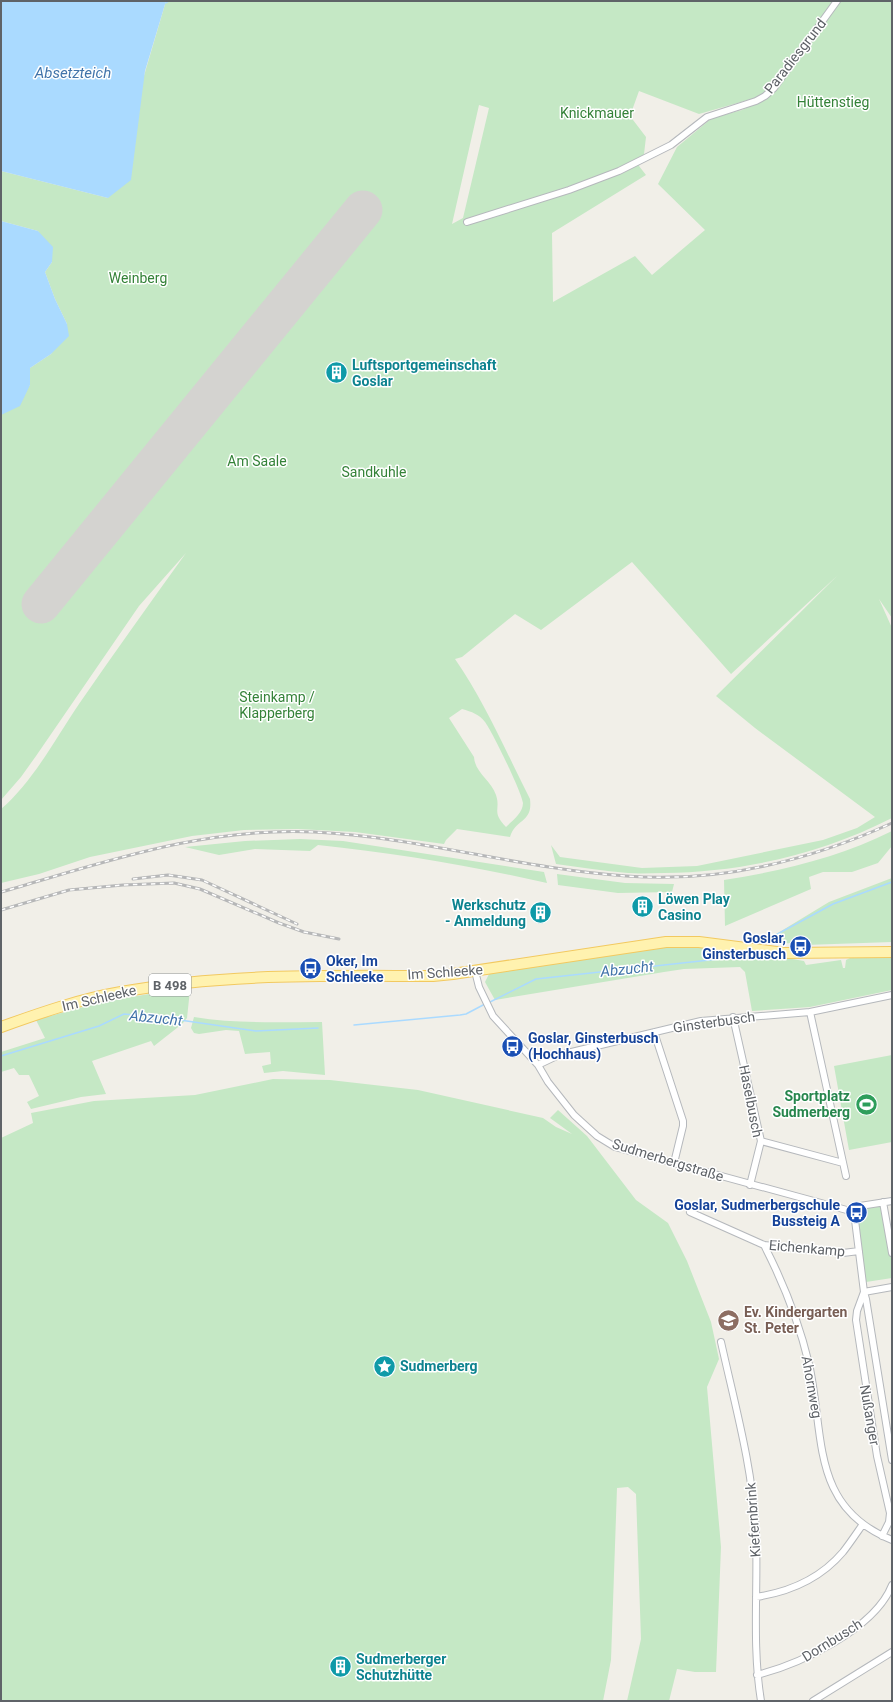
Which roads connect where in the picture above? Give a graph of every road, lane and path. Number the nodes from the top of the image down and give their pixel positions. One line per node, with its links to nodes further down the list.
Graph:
1 (837, 1): 2 (street, Paradiesgrund)
2 (467, 222)
3 (892, 952): 4 (main road, Im Schleeke / B 498)
4 (475, 971): 8 (main road, Im Schleeke / B 498); 10 (street, Sudmerbergstraße)
5 (892, 995): 6 (street, Ginsterbusch)
6 (810, 1012): 7 (street, Ginsterbusch); 13 (street)
7 (734, 1017): 9 (street, Ginsterbusch); 11 (street, Haselbusch)
8 (1, 1027)
9 (654, 1032): 10 (street, Ginsterbusch); 12 (street)
10 (538, 1065): 12 (street, Sudmerbergstraße)
11 (761, 1141): 13 (street); 15 (street, Haselbusch)
12 (674, 1163): 15 (street, Sudmerbergstraße)
13 (843, 1163): 14 (street)
14 (846, 1176)
15 (750, 1184): 19 (street, Sudmerbergstraße)
16 (892, 1201): 17 (street)
17 (883, 1202): 19 (street); 22 (street)
18 (690, 1212): 20 (street, Eichenkamp)
19 (854, 1212): 21 (street, Nußanger)
20 (764, 1245): 21 (street, Eichenkamp); 27 (street, Ahornweg)
21 (859, 1250): 24 (street, Nußanger)
22 (892, 1253)
23 (892, 1287): 24 (street)
24 (864, 1292): 26 (street, Nußanger); 28 (street, Nußanger)
25 (721, 1342): 31 (street, Kiefernbrink)
26 (892, 1460)
27 (863, 1524): 28 (street, Ahornweg); 31 (street)
28 (882, 1536): 29 (street, Ahornweg)
29 (892, 1540)
30 (892, 1585): 33 (street, Dornbusch)
31 (756, 1597): 33 (street, Kiefernbrink)
32 (892, 1652): 35 (street)
33 (757, 1675): 34 (street, Kiefernbrink)
34 (761, 1701)
35 (813, 1701)

